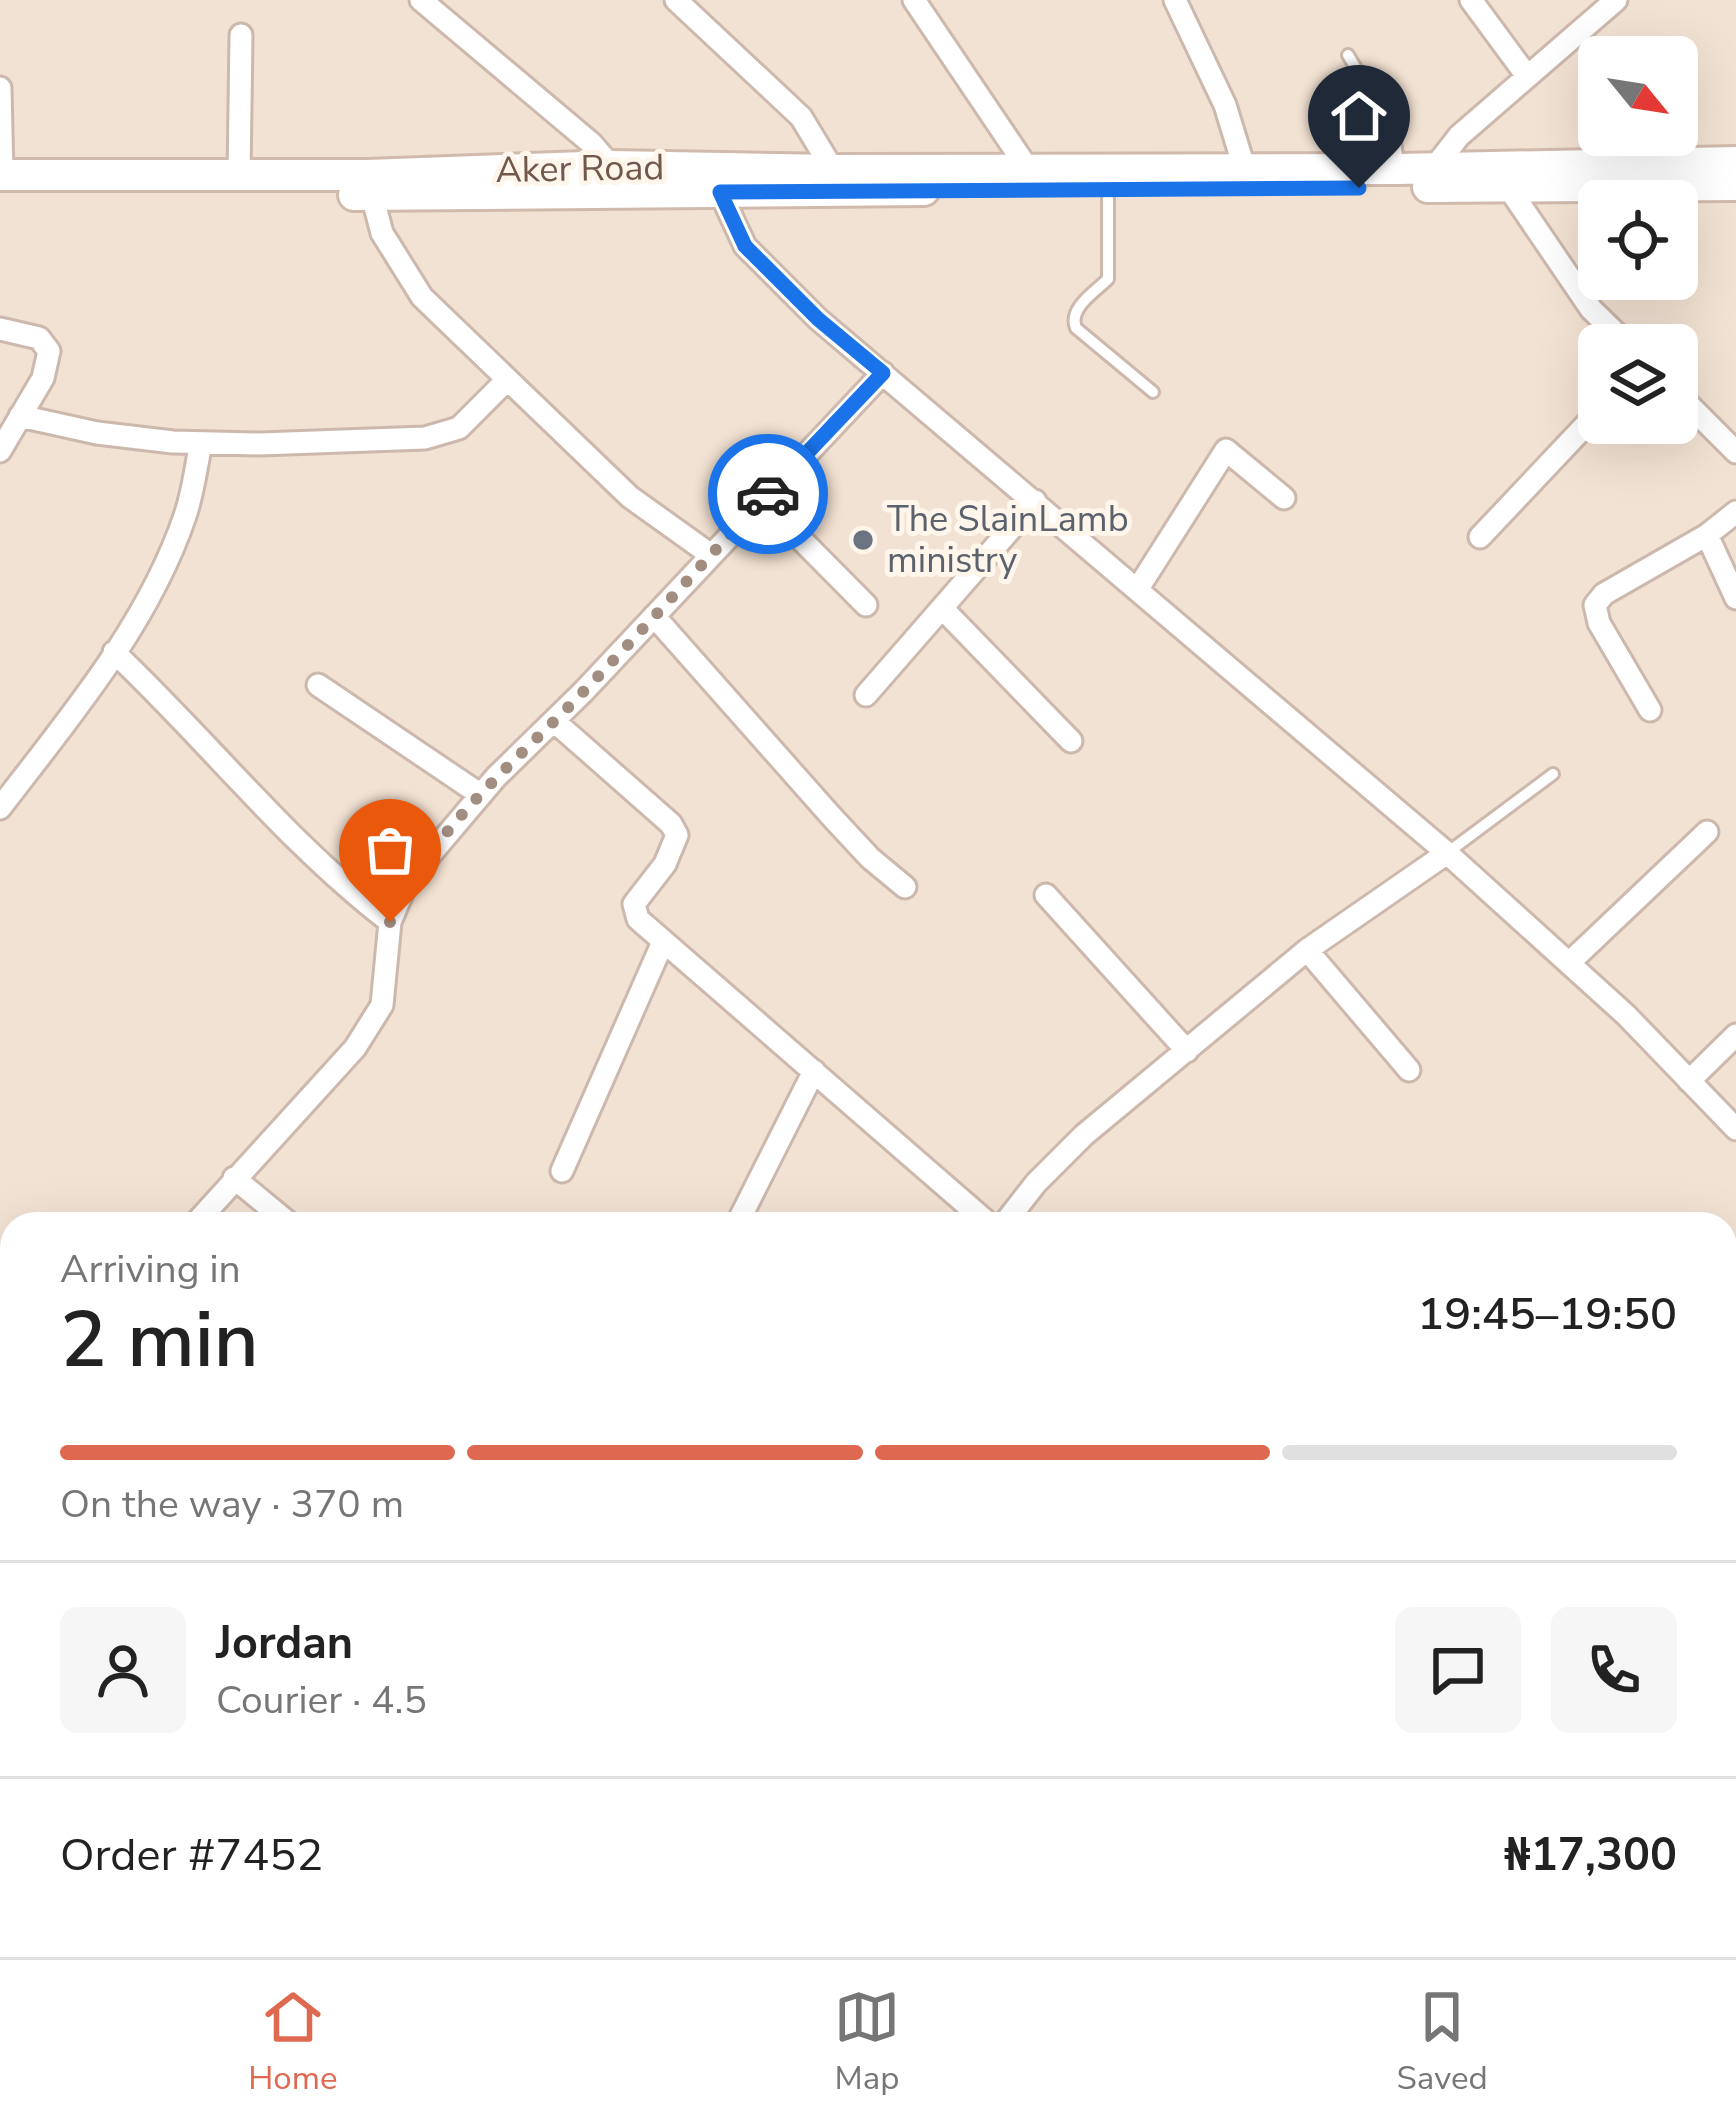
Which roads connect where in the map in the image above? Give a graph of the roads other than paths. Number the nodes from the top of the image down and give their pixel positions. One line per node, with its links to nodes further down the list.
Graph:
1 (421, 0): 13 (street)
2 (676, 0): 17 (street)
3 (1175, 0): 14 (street)
4 (1471, 0): 10 (street)
5 (1616, 0): 7 (street)
6 (921, 2): 18 (street)
7 (1591, 8): 10 (street)
8 (241, 35): 19 (street)
9 (1348, 55): 16 (lane)
10 (1527, 76): 15 (street)
11 (0, 88): 20 (street)
12 (1736, 162): 15 (street, Aker Road)
13 (611, 166): 17 (street, Aker Road); 19 (street, Aker Road)
14 (1244, 167): 16 (street, Aker Road); 21 (street, Aker Road)
15 (1434, 168): 16 (street, Aker Road)
16 (1398, 169)
17 (833, 170): 18 (street, Aker Road)
18 (1028, 170): 21 (street, Aker Road)
19 (239, 176): 20 (street, Aker Road)
20 (1, 181): 25 (street, Aker Road)
21 (1129, 181): 23 (street, Aker Road); 24 (street, Aker Road); 30 (lane)
22 (1736, 185): 23 (street, Aker Road)
23 (1508, 187): 26 (street)
24 (720, 192): 25 (street, Aker Road); 28 (street)
25 (372, 195): 29 (street)
26 (1606, 324)
27 (0, 329): 32 (street)
28 (883, 373): 38 (street); 39 (street)
29 (506, 381): 34 (street); 43 (street)
30 (1153, 392)
31 (1698, 414): 36 (street)
32 (20, 416): 34 (street); 35 (street)
33 (1578, 433): 42 (street)
34 (201, 443): 49 (street)
35 (0, 451)
36 (1736, 452)
37 (1284, 498): 44 (street)
38 (762, 500): 43 (street); 46 (street)
39 (1035, 501): 44 (street); 47 (street)
40 (1736, 512): 41 (street)
41 (1707, 535): 45 (street); 52 (street)
42 (1480, 537)
43 (711, 555): 48 (street)
44 (1137, 590): 59 (street)
45 (1736, 598)
46 (866, 605)
47 (942, 608): 51 (street); 54 (street)
48 (655, 616): 53 (street); 60 (street)
49 (114, 652): 57 (street); 62 (street)
50 (318, 685): 56 (street)
51 (866, 695)
52 (1650, 710)
53 (554, 721): 56 (street); 63 (street)
54 (1071, 741)
55 (1553, 774): 59 (lane)
56 (481, 796): 62 (street)
57 (0, 808)
58 (1707, 832): 65 (street)
59 (1447, 853): 64 (street); 65 (street)
60 (904, 887)
61 (1046, 895): 67 (street)
62 (390, 922): 73 (street)
63 (663, 942): 69 (street); 72 (street)
64 (1307, 950): 67 (street); 68 (street)
65 (1569, 963): 70 (street)
66 (1736, 1035): 70 (street)
67 (1187, 1051): 78 (street)
68 (1409, 1070)
69 (814, 1071): 76 (street); 77 (street)
70 (1689, 1081): 71 (street)
71 (1736, 1129)
72 (562, 1171)
73 (234, 1178): 74 (street); 75 (street)
74 (205, 1212)
75 (275, 1212)
76 (743, 1212)
77 (975, 1212)
78 (1013, 1212)

